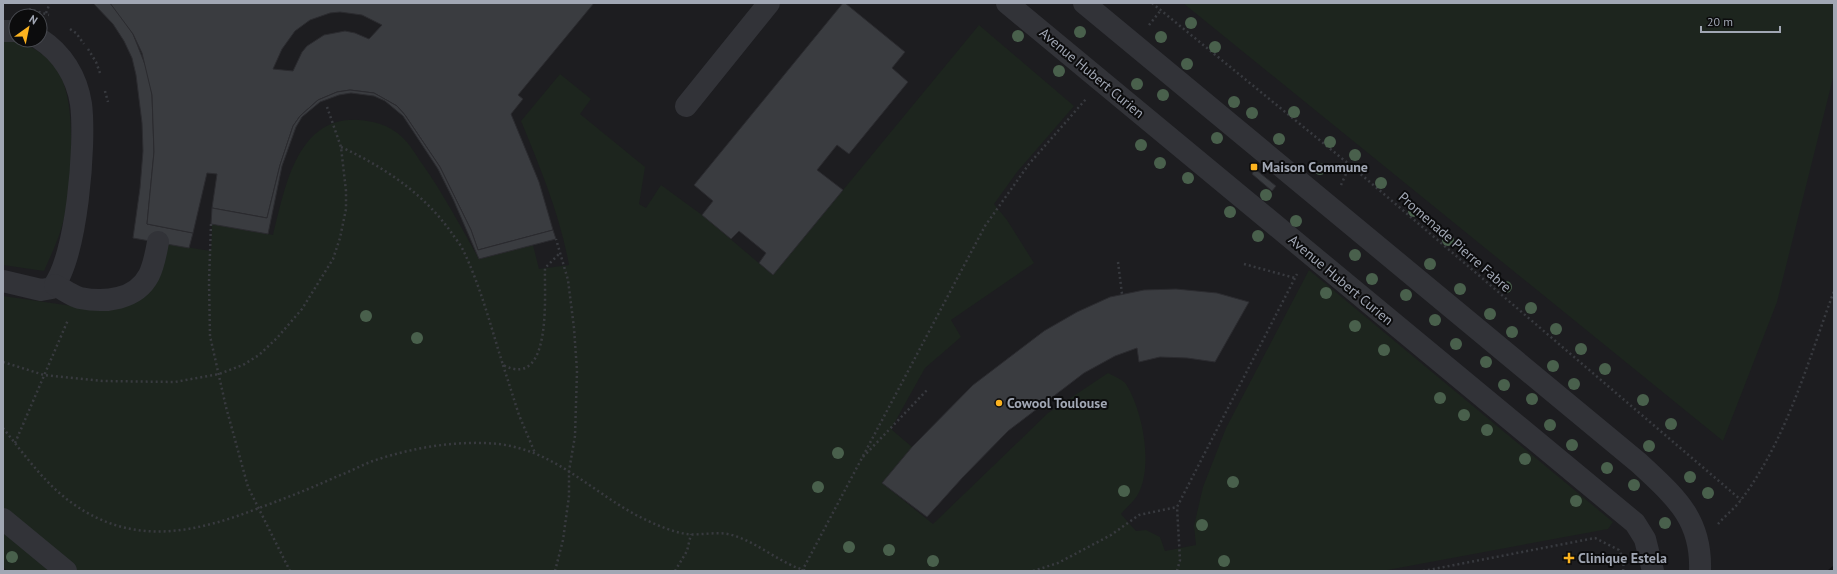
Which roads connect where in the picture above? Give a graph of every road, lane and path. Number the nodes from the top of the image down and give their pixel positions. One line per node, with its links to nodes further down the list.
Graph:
1 (769, 3): 9 (street)
2 (1007, 3): 8 (street, Avenue Hubert Curien)
3 (1084, 3): 7 (street)
4 (1152, 3): 5 (path, Promenade Pierre Fabre)
5 (1161, 10): 7 (path); 12 (path, Promenade Pierre Fabre)
6 (48, 44): 23 (street)
7 (1133, 44): 13 (street)
8 (1102, 82): 17 (street, Avenue Hubert Curien); 35 (path)
9 (686, 106)
10 (327, 107): 11 (path)
11 (341, 147): 28 (path); 29 (path)
12 (1350, 165): 13 (path); 37 (path, Promenade Pierre Fabre)
13 (1330, 207): 54 (street)
14 (211, 224): 29 (path)
15 (556, 239): 18 (path)
16 (158, 242): 23 (street)
17 (1307, 253): 21 (path); 53 (street, Avenue Hubert Curien)
18 (559, 254): 28 (path); 36 (path)
19 (1118, 262): 25 (path)
20 (1244, 264): 21 (path)
21 (1295, 278): 38 (path)
22 (3, 281): 23 (street)
23 (55, 285)
24 (1834, 290): 37 (path)
25 (1122, 294)
26 (71, 314): 30 (path)
27 (3, 362): 30 (path)
28 (503, 365): 34 (path)
29 (219, 374): 30 (path); 39 (path)
30 (44, 375): 33 (path)
31 (928, 389): 35 (path)
32 (3, 428): 33 (path)
33 (15, 442): 39 (path)
34 (535, 454): 36 (path); 39 (path)
35 (861, 460): 44 (path)
36 (570, 471): 42 (path); 47 (path)
37 (1741, 500): 41 (path)
38 (1177, 506): 50 (path); 51 (path)
39 (258, 509): 46 (path)
40 (3, 519): 45 (street)
41 (1716, 526)
42 (691, 534): 44 (path); 48 (path)
43 (1623, 559): 52 (path)
44 (802, 570): 49 (path)
45 (66, 571)
46 (290, 571)
47 (555, 571)
48 (675, 571)
49 (807, 571)
50 (1034, 571)
51 (1177, 571)
52 (1423, 571)
53 (1653, 571)
54 (1700, 571)

